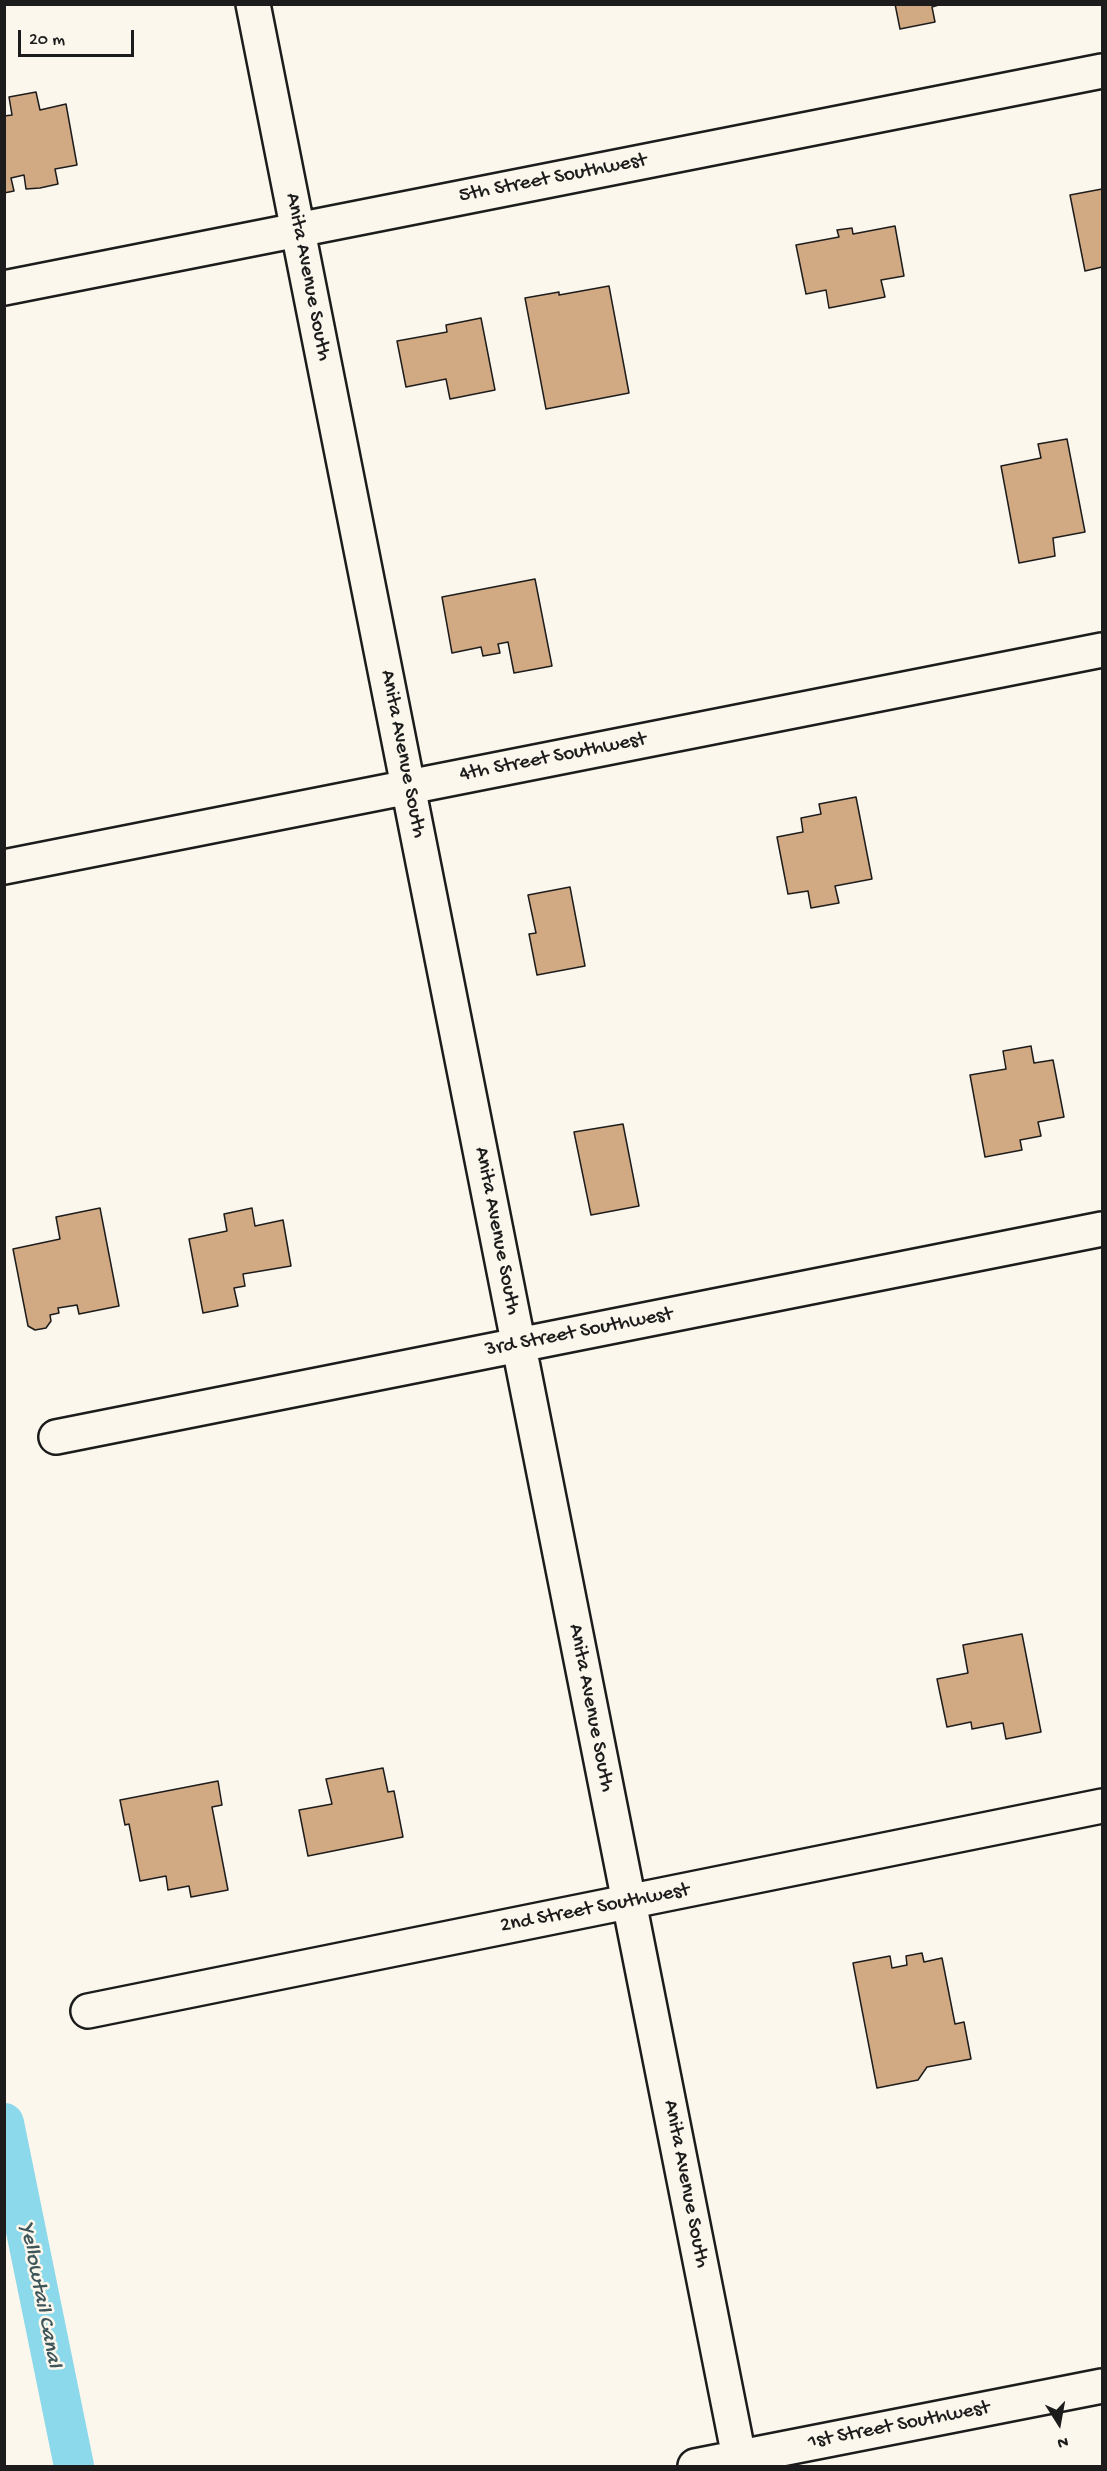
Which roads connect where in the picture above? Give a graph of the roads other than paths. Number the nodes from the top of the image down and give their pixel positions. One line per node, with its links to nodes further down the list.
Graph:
1 (253, 4): 3 (street, Anita Avenue South)
2 (1102, 70): 3 (street, 5th Street Southwest)
3 (298, 230): 4 (street, 5th Street Southwest); 6 (street, Anita Avenue South)
4 (4, 288)
5 (1102, 650): 6 (street, 4th Street Southwest)
6 (408, 787): 7 (street, 4th Street Southwest); 9 (street, Anita Avenue South)
7 (4, 867)
8 (1102, 1229): 9 (street, 3rd Street Southwest)
9 (519, 1345): 10 (street, 3rd Street Southwest); 12 (street, Anita Avenue South)
10 (56, 1437)
11 (1102, 1806): 12 (street, 2nd Street Southwest)
12 (629, 1902): 13 (street, 2nd Street Southwest); 15 (street, Anita Avenue South)
13 (88, 2011)
14 (1102, 2386): 15 (street, 1st Street Southwest)
15 (739, 2457): 16 (street, 1st Street Southwest)
16 (695, 2466)

